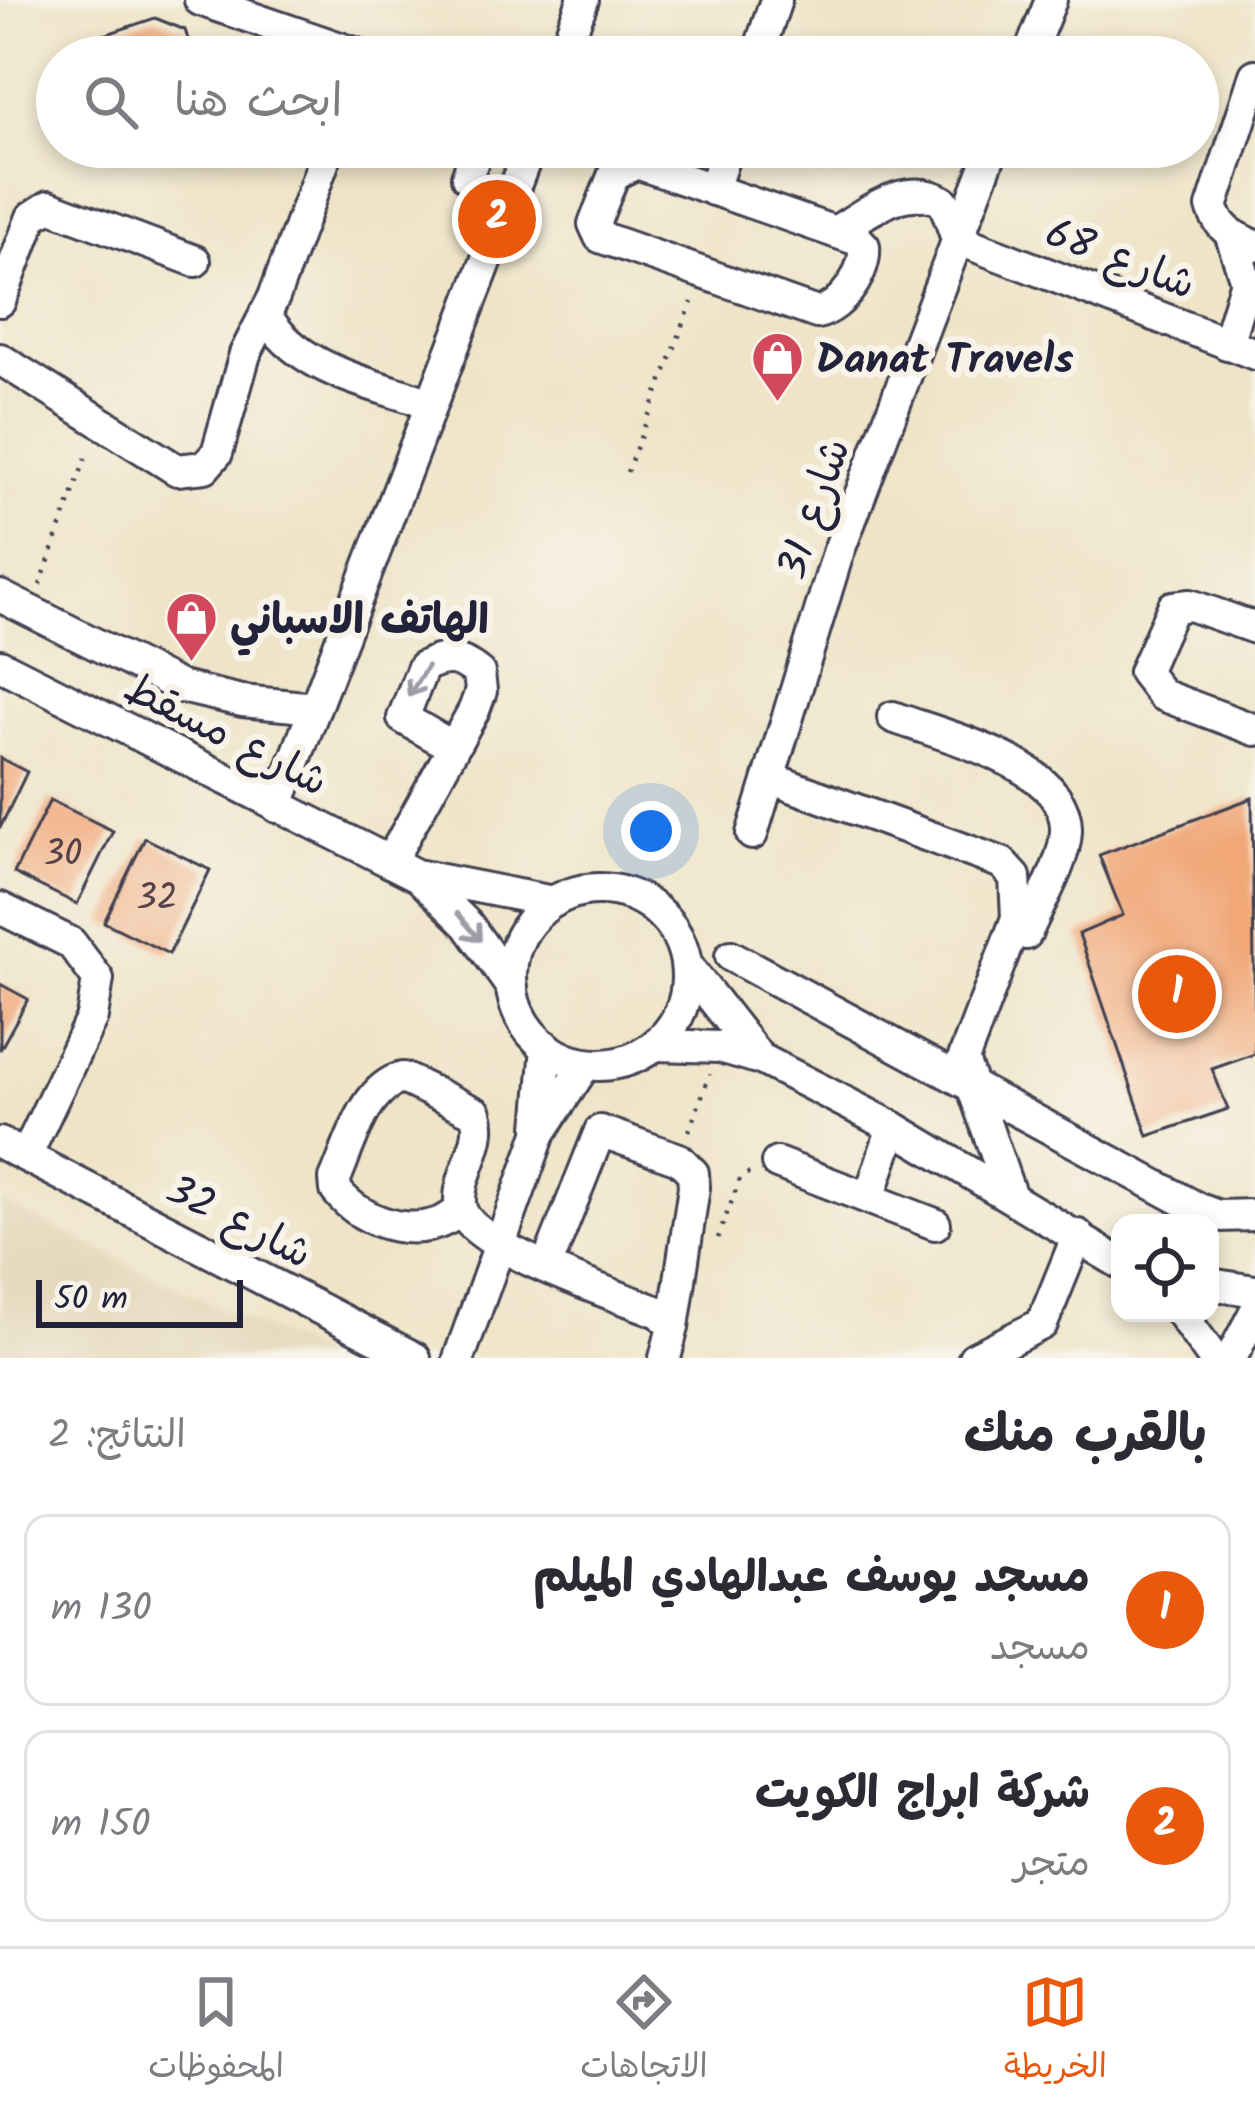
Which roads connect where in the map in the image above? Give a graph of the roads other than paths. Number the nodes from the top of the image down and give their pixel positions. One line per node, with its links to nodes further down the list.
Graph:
1 (583, 0): 6 (street)
2 (776, 0): 7 (street)
3 (1051, 0): 8 (street)
4 (205, 1): 5 (street)
5 (306, 36)
6 (570, 36)
7 (764, 36)
8 (1036, 36)
9 (1255, 75): 19 (street)
10 (321, 168): 23 (street)
11 (522, 168): 28 (street)
12 (623, 168): 17 (street)
13 (642, 168): 16 (street)
14 (720, 168): 16 (street)
15 (985, 168): 18 (street, شارع 31)
16 (713, 190): 17 (street)
17 (836, 232): 18 (street)
18 (957, 239): 24 (street, شارع 68); 36 (street, شارع 31)
19 (1243, 241): 21 (street)
20 (195, 261): 22 (street)
21 (1249, 292): 24 (street)
22 (0, 302)
23 (265, 313): 25 (street); 27 (street)
24 (1241, 349)
25 (303, 357): 27 (street); 28 (street)
26 (0, 359): 27 (street)
27 (239, 372)
28 (430, 404): 32 (street)
29 (0, 596): 32 (street)
30 (1255, 628): 34 (street)
31 (0, 664): 37 (street, شارع مسقط)
32 (315, 708): 37 (street)
33 (893, 717): 49 (street)
34 (1255, 730)
35 (453, 747): 39 (street)
36 (772, 779): 38 (street, شارع 31); 49 (street)
37 (277, 807): 39 (street, شارع مسقط)
38 (752, 834)
39 (403, 868): 40 (street, شارع مسقط); 44 (street, شارع مسقط, one-way to 44)
40 (553, 902): 43 (street); 44 (street)
41 (0, 908): 52 (street, شارع 32)
42 (731, 956): 49 (street)
43 (686, 965): 45 (street); 47 (street)
44 (512, 988): 46 (street)
45 (655, 1046): 47 (street); 48 (street)
46 (547, 1047): 48 (street); 51 (street)
47 (761, 1059): 50 (street)
48 (585, 1065): 51 (street)
49 (966, 1078): 54 (street); 57 (street)
50 (893, 1127): 54 (street); 55 (street)
51 (540, 1133): 60 (street)
52 (13, 1149): 69 (street, شارع 32)
53 (777, 1163): 55 (street)
54 (1010, 1195): 59 (street)
55 (869, 1198): 58 (street)
56 (460, 1210): 56 (street); 60 (street)
57 (1255, 1215)
58 (935, 1224)
59 (1078, 1235): 61 (street); 62 (street); 72 (street)
60 (498, 1245): 63 (street); 70 (street)
61 (1111, 1248)
62 (1111, 1257)
63 (547, 1265): 68 (street); 68 (street)
64 (1219, 1285): 65 (street)
65 (1255, 1291)
66 (1255, 1312): 74 (street)
67 (1187, 1322): 73 (street)
68 (673, 1327): 71 (street)
69 (415, 1358)
70 (459, 1358)
71 (664, 1358)
72 (974, 1358)
73 (1213, 1358)
74 (1231, 1358)

